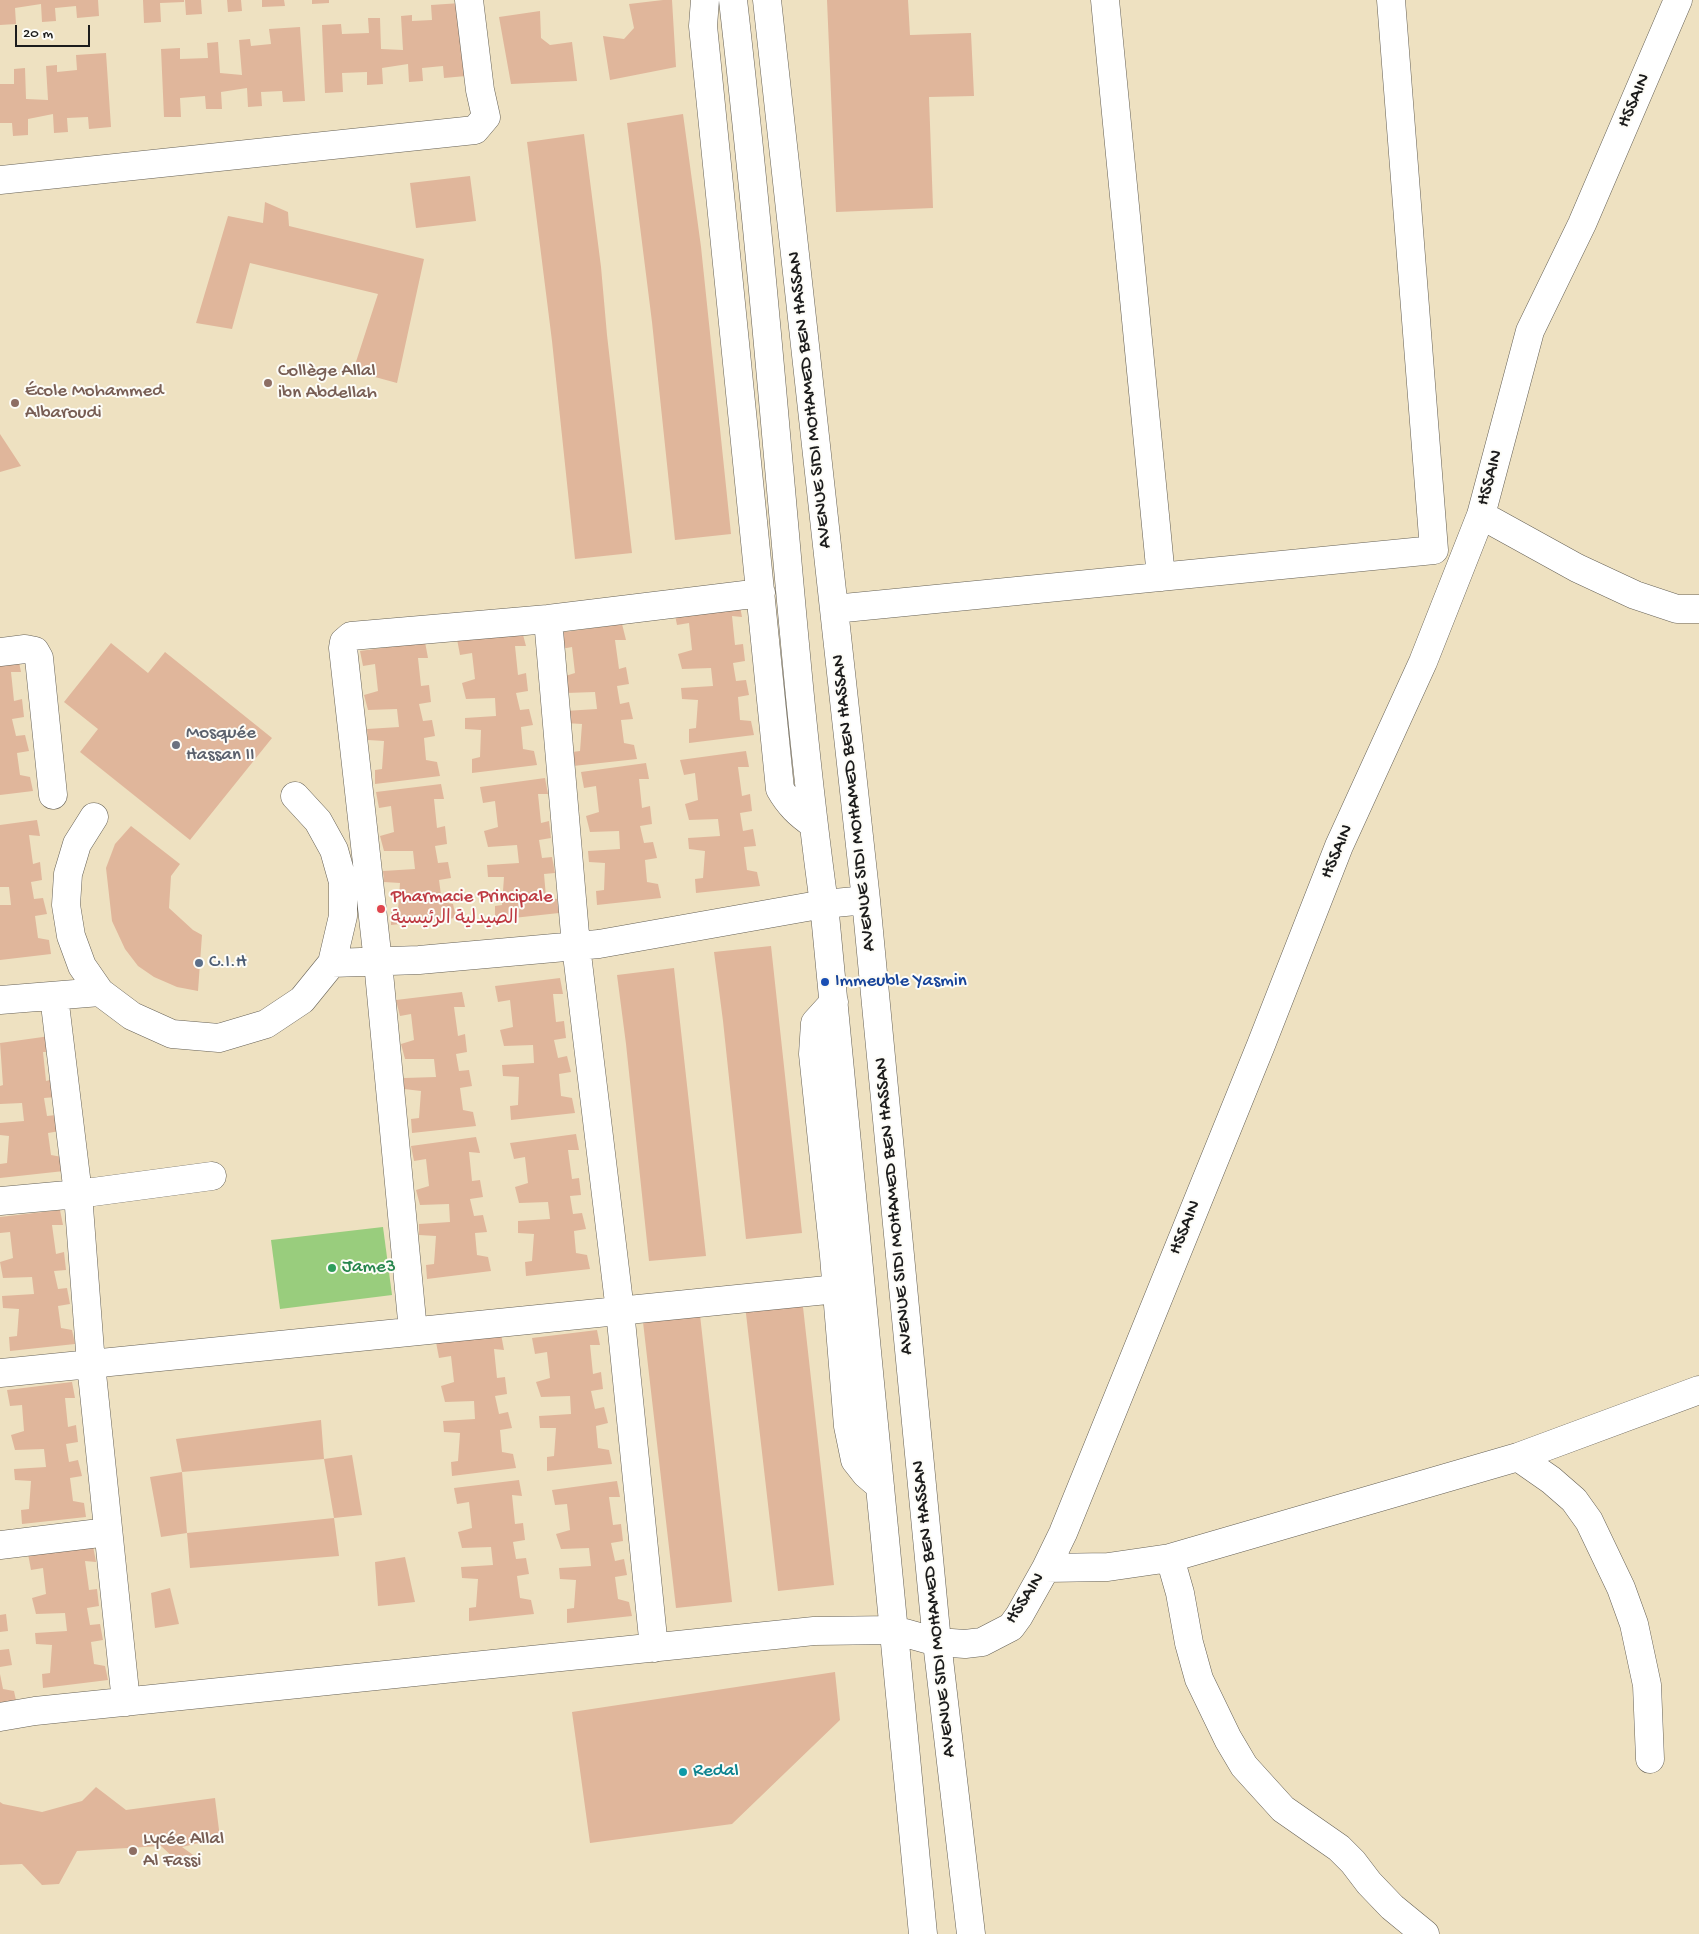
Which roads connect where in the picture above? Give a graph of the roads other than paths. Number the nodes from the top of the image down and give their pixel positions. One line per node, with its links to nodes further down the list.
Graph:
1 (469, 0): 8 (street)
2 (705, 0): 11 (street)
3 (733, 0): 19 (street, AVENUE SIDI MOHAMED BEN HASSAN)
4 (767, 0): 13 (street, AVENUE SIDI MOHAMED BEN HASSAN)
5 (1105, 0): 10 (street)
6 (1391, 0): 10 (street)
7 (1678, 0): 9 (street, HSSAIN)
8 (0, 180)
9 (1481, 515): 12 (street); 43 (street, HSSAIN)
10 (1161, 577): 13 (street)
11 (761, 593): 14 (street); 19 (street)
12 (1699, 608)
13 (834, 609): 20 (street, AVENUE SIDI MOHAMED BEN HASSAN)
14 (548, 619): 22 (street); 23 (street)
15 (0, 652): 16 (street)
16 (53, 795)
17 (295, 796): 24 (street)
18 (94, 817): 25 (street)
19 (813, 824): 21 (street, AVENUE SIDI MOHAMED BEN HASSAN)
20 (866, 900): 21 (street); 45 (street, AVENUE SIDI MOHAMED BEN HASSAN)
21 (824, 904): 22 (street); 28 (street, AVENUE SIDI MOHAMED BEN HASSAN)
22 (576, 946): 23 (street); 33 (street)
23 (378, 962): 24 (street); 34 (street)
24 (332, 963): 25 (street)
25 (100, 992): 26 (street)
26 (54, 996): 27 (street); 30 (street)
27 (0, 1000)
28 (834, 1002): 32 (street); 39 (street, AVENUE SIDI MOHAMED BEN HASSAN)
29 (212, 1176): 30 (street)
30 (78, 1194): 31 (street); 35 (street)
31 (0, 1201)
32 (837, 1289): 33 (street); 39 (street)
33 (620, 1311): 34 (street); 46 (street)
34 (414, 1331): 35 (street)
35 (91, 1364): 36 (street); 40 (street)
36 (0, 1372)
37 (1699, 1390): 38 (street)
38 (1518, 1458): 42 (street); 49 (street)
39 (880, 1486): 44 (street, AVENUE SIDI MOHAMED BEN HASSAN)
40 (108, 1532): 41 (street); 47 (street)
41 (0, 1546)
42 (1170, 1558): 43 (street); 52 (street)
43 (1046, 1568): 45 (street, HSSAIN)
44 (894, 1630): 45 (street, HSSAIN); 46 (street, HSSAIN); 50 (street, AVENUE SIDI MOHAMED BEN HASSAN)
45 (937, 1642): 51 (street, AVENUE SIDI MOHAMED BEN HASSAN)
46 (654, 1648): 47 (street, HSSAIN)
47 (126, 1702): 48 (street, HSSAIN)
48 (0, 1717)
49 (1650, 1759)
50 (923, 1934)
51 (970, 1934)
52 (1425, 1934)

